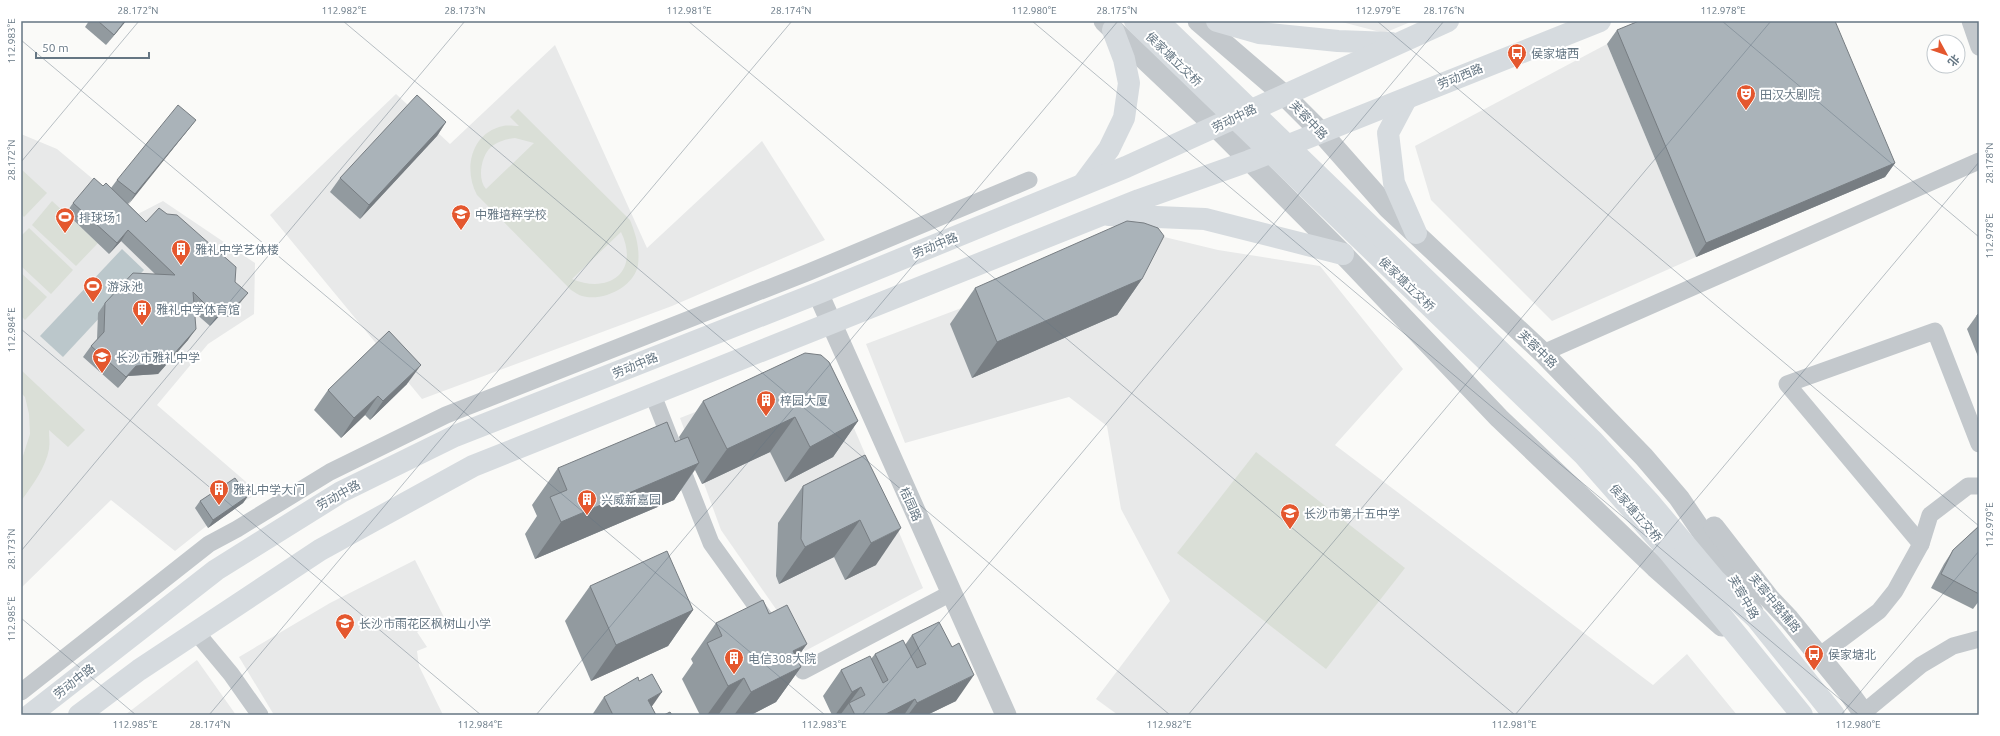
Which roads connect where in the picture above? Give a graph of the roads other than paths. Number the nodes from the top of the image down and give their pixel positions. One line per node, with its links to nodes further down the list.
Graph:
1 (1135, 21): 30 (main road, 侯家塘立交桥)
2 (1158, 21): 30 (main road, 侯家塘立交桥)
3 (1198, 21): 11 (street, 芙蓉中路)
4 (1217, 21): 9 (main road)
5 (1448, 21): 9 (main road)
6 (1600, 21): 12 (main road, 劳动西路)
7 (1970, 21): 10 (street)
8 (1109, 26): 13 (street); 18 (main road)
9 (1396, 43): 11 (main road)
10 (1979, 47)
11 (1283, 94): 13 (main road, 劳动中路); 14 (street, 芙蓉中路)
12 (1406, 99): 14 (main road, 劳动西路); 20 (main road)
13 (1216, 127): 15 (street); 18 (main road, 劳动中路)
14 (1320, 131): 15 (main road); 20 (street, 芙蓉中路)
15 (1249, 161): 19 (main road); 21 (street)
16 (1979, 161): 24 (street)
17 (1029, 180): 37 (street)
18 (1082, 185): 22 (main road, 劳动中路)
19 (1102, 215): 21 (main road); 23 (main road)
20 (1416, 233): 24 (street, 芙蓉中路)
21 (1343, 254): 35 (street)
22 (818, 293): 23 (street, 桔园路); 39 (main road, 劳动中路)
23 (831, 324): 25 (main road); 31 (street, 桔园路)
24 (1543, 353): 28 (street, 芙蓉中路)
25 (653, 395): 31 (street); 33 (main road)
26 (1979, 444): 29 (street)
27 (1979, 486): 29 (street)
28 (1679, 498): 32 (street, 芙蓉中路); 36 (street, 芙蓉中路辅路)
29 (1921, 544): 36 (street)
30 (1678, 548): 32 (main road); 35 (main road)
31 (951, 593): 42 (street, 桔园路)
32 (1757, 619): 44 (main road, 芙蓉中路)
33 (196, 632): 40 (main road); 41 (street)
34 (1979, 639): 38 (street)
35 (1751, 652): 43 (main road)
36 (1819, 656): 38 (street, 芙蓉中路辅路)
37 (21, 692)
38 (1864, 714)
39 (30, 715)
40 (80, 715)
41 (260, 715)
42 (1006, 715)
43 (1802, 715)
44 (1834, 715)

